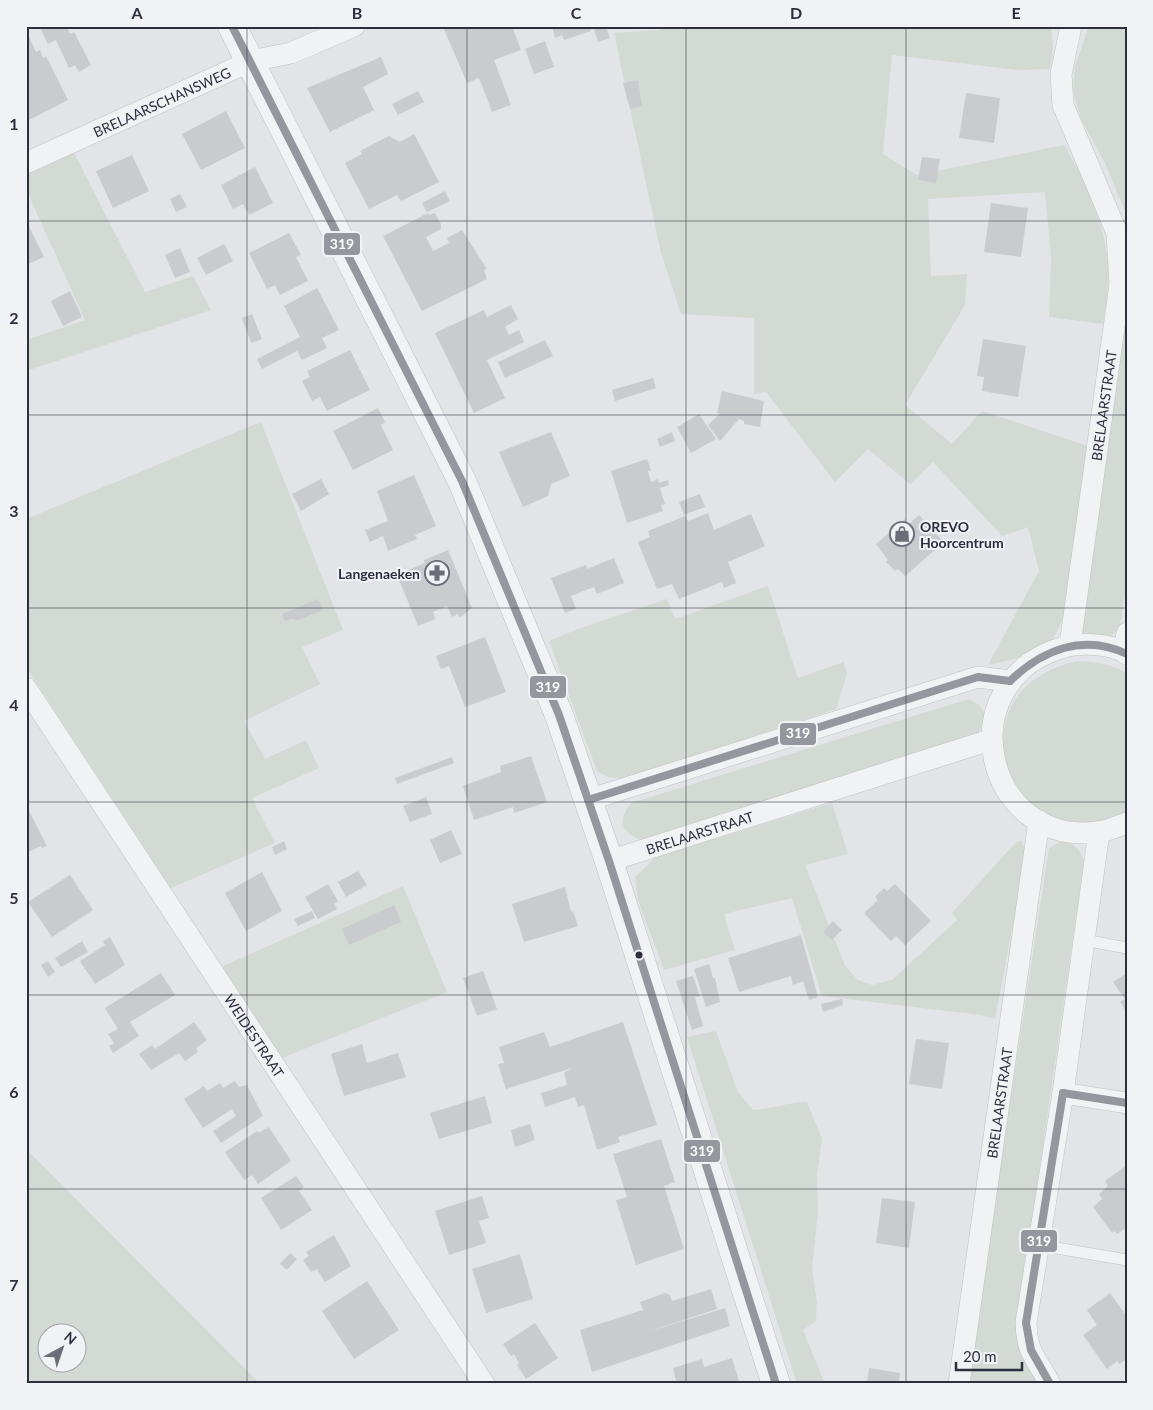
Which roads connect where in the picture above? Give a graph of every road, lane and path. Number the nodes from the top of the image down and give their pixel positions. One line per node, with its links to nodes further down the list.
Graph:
1 (232, 26): 4 (street)
2 (354, 26): 4 (street, BRELAARSCHANSWEG)
3 (1071, 26): 6 (street, BRELAARSTRAAT)
4 (250, 61): 5 (street, BRELAARSCHANSWEG); 11 (street)
5 (26, 162)
6 (1070, 645): 7 (street); 8 (street)
7 (1126, 646)
8 (1010, 681): 10 (street); 11 (street)
9 (26, 688): 22 (street, WEIDESTRAAT)
10 (990, 740): 12 (street); 15 (street, BRELAARSTRAAT)
11 (588, 800): 15 (street)
12 (1040, 821): 14 (street); 24 (street, BRELAARSTRAAT)
13 (1127, 823): 14 (street)
14 (1099, 832): 16 (street)
15 (609, 861): 23 (street)
16 (1084, 940): 17 (lane); 18 (street)
17 (1127, 948)
18 (1063, 1092): 19 (street); 20 (street)
19 (1127, 1104)
20 (1039, 1246): 21 (lane); 25 (street)
21 (1127, 1260)
22 (484, 1384)
23 (776, 1384)
24 (959, 1384)
25 (1050, 1384)

